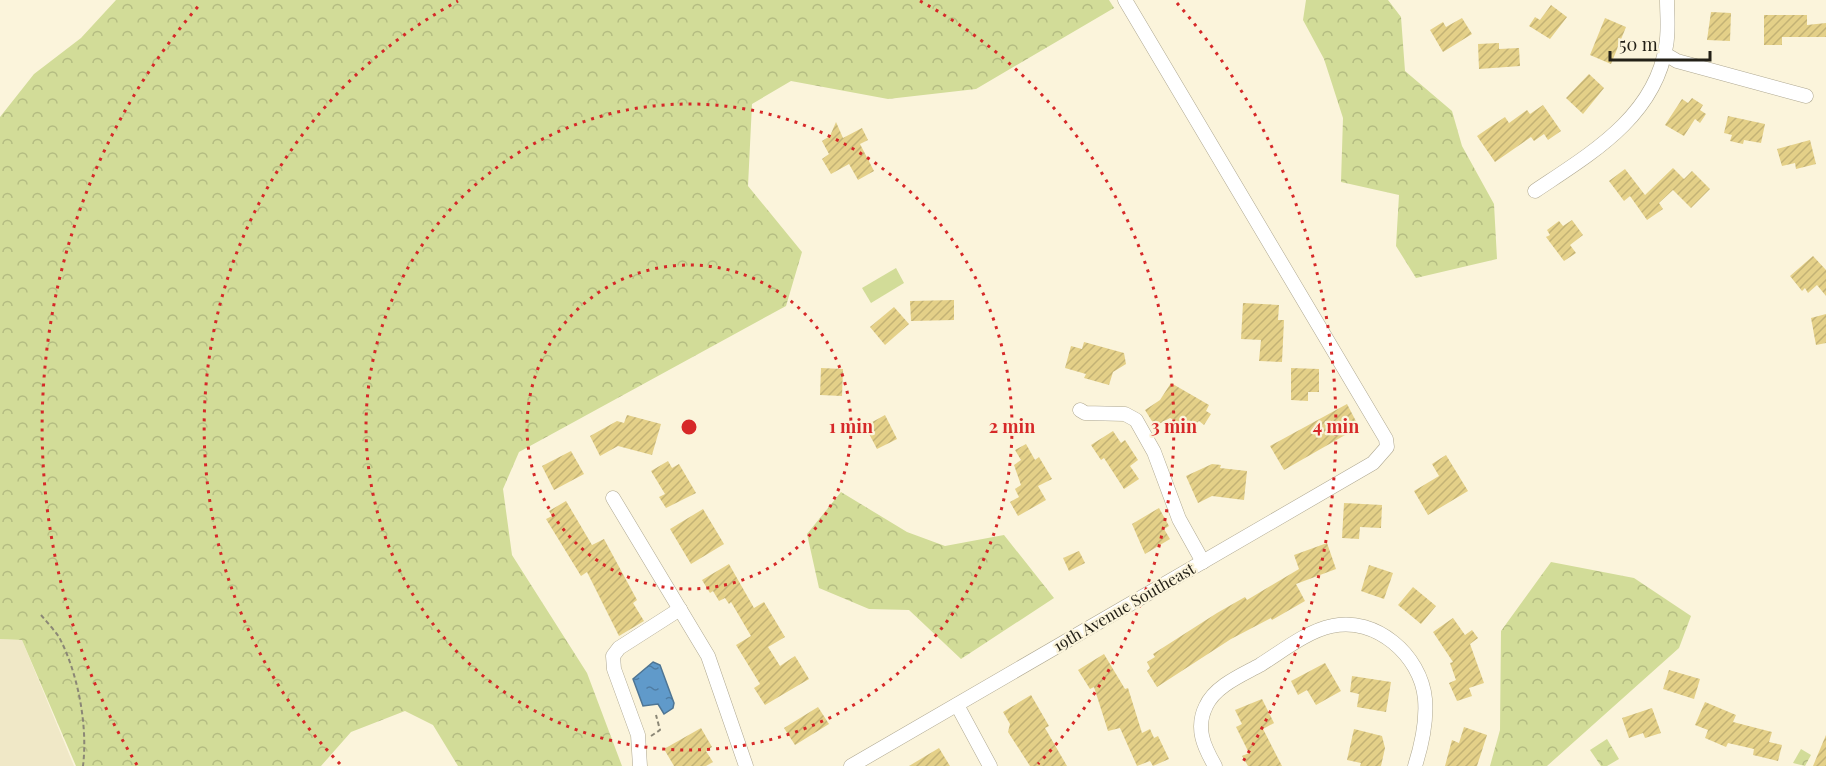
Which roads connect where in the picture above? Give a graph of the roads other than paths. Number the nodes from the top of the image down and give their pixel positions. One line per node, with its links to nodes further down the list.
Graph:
1 (1125, 0): 8 (street, 19th Avenue Southeast)
2 (1666, 0): 3 (street)
3 (1665, 54): 4 (street); 5 (street)
4 (1806, 96)
5 (1535, 191)
6 (1080, 410): 8 (street)
7 (613, 498): 9 (street)
8 (1203, 562): 10 (street, 19th Avenue Southeast)
9 (680, 609): 11 (street); 12 (street)
10 (957, 705): 13 (street, 19th Avenue Southeast); 14 (street)
11 (640, 766)
12 (746, 766)
13 (851, 766)
14 (990, 766)
15 (1215, 766): 16 (street)
16 (1415, 766)

